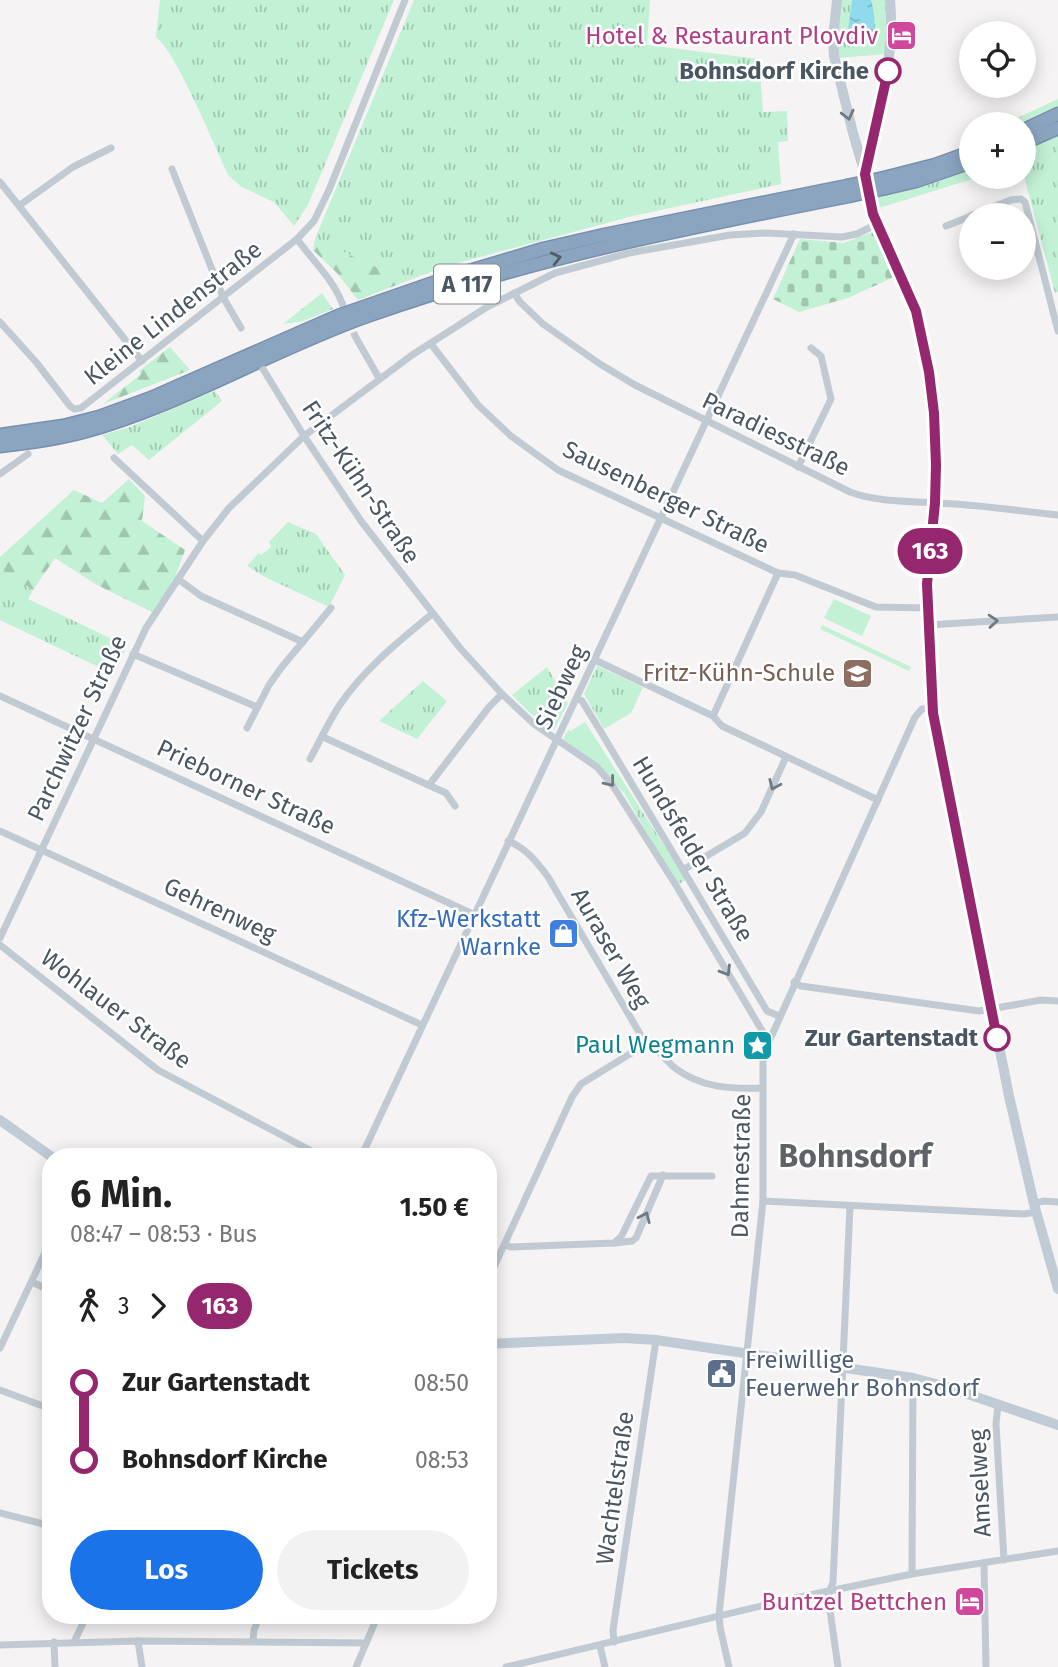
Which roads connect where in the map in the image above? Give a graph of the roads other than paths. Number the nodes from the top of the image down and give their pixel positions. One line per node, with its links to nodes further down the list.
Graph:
1 (405, 0): 23 (street, Kleine Lindenstraße)
2 (837, 0): 12 (street, one-way to 12)
3 (890, 0): 12 (street)
4 (1058, 114): 5 (highway)
5 (1036, 124)
6 (1058, 128): 7 (highway)
7 (1036, 138)
8 (111, 148): 18 (street)
9 (959, 156): 14 (highway, A 117)
10 (959, 166): 14 (highway, A 117)
11 (172, 169): 26 (street)
12 (865, 174): 20 (street)
13 (0, 182): 18 (street)
14 (885, 183): 15 (highway, A 117, bridge)
15 (848, 191): 38 (highway, A 117); 40 (highway, A 117, one-way to 15)
16 (1003, 203): 17 (street)
17 (1025, 203)
18 (20, 205): 34 (street)
19 (959, 220): 21 (street)
20 (877, 224): 22 (street, Parchwitzer Straße); 45 (street)
21 (946, 226)
22 (794, 234): 25 (street, Parchwitzer Straße); 37 (street, Siebweg)
23 (297, 239): 26 (street, Kleine Lindenstraße); 27 (street, Kleine Lindenstraße)
24 (1036, 245): 30 (street)
25 (514, 293): 32 (street, Parchwitzer Straße); 37 (street, Paradiesstraße)
26 (223, 297): 29 (street); 34 (street, Kleine Lindenstraße)
27 (342, 303)
28 (0, 322): 34 (street, Kleine Lindenstraße)
29 (241, 328)
30 (1058, 331)
31 (355, 336): 36 (street)
32 (431, 344): 36 (street, Parchwitzer Straße); 47 (street, Sausenberger Straße)
33 (811, 348): 43 (street)
34 (142, 361)
35 (263, 369): 39 (street, Fritz-Kühn-Straße)
36 (379, 378): 39 (street, Parchwitzer Straße)
37 (706, 421): 43 (street, Paradiesstraße); 47 (street, Siebweg)
38 (0, 436)
39 (304, 436): 48 (street, Parchwitzer Straße); 53 (street, Fritz-Kühn-Straße)
40 (0, 446)
41 (28, 454): 44 (street)
42 (114, 457): 48 (street)
43 (798, 467): 45 (street, Paradiesstraße)
44 (0, 474)
45 (935, 503): 46 (street, Paradiesstraße); 52 (street)
46 (1058, 515)
47 (661, 518): 49 (street, Sausenberger Straße); 58 (street, Siebweg)
48 (203, 541): 50 (street, Parchwitzer Straße)
49 (778, 573): 52 (street, Sausenberger Straße); 64 (street)
50 (178, 579): 56 (street); 57 (street, Parchwitzer Straße)
51 (331, 608): 56 (street)
52 (927, 608): 55 (street)
53 (432, 614): 59 (street, Fritz-Kühn-Straße); 66 (street)
54 (1058, 617): 55 (street, one-way to 54)
55 (928, 625): 63 (street)
56 (303, 642): 62 (street)
57 (133, 654): 62 (street); 67 (street, Parchwitzer Straße)
58 (595, 660): 61 (street, Siebweg); 64 (street)
59 (502, 694): 68 (street, Fritz-Kühn-Straße); 71 (street)
60 (0, 696): 67 (street, Prieborner Straße)
61 (577, 698): 68 (street, Siebweg); 77 (street, Hundsfelder Straße)
62 (257, 707): 65 (street)
63 (933, 708): 72 (street, Dahmestraße); 83 (street)
64 (713, 716): 69 (street)
65 (247, 728)
66 (323, 737): 70 (street); 71 (street)
67 (93, 739): 76 (street, Parchwitzer Straße); 78 (street, Prieborner Straße)
68 (557, 740): 75 (street, Siebweg); 86 (street, Hundsfelder Straße, one-way to 86)
69 (786, 757): 72 (street); 77 (street, one-way to 77)
70 (310, 759)
71 (429, 785): 73 (street)
72 (878, 800): 81 (street, Dahmestraße)
73 (455, 806)
74 (0, 831): 76 (street, Gehrenweg)
75 (508, 841): 78 (street, Siebweg); 87 (street, Auraser Weg)
76 (41, 850): 79 (street, Parchwitzer Straße); 85 (street, Gehrenweg)
77 (683, 870): 84 (street, Hundsfelder Straße)
78 (475, 915): 85 (street, Siebweg)
79 (0, 938)
80 (0, 945): 90 (street, Wohlauer Straße)
81 (794, 982): 83 (street); 84 (street, Dahmestraße)
82 (1058, 1001): 83 (street)
83 (991, 1009): 98 (street)
84 (779, 1016): 86 (street, Dahmestraße)
85 (422, 1026): 91 (street, Siebweg)
86 (770, 1037): 88 (street, Dahmestraße)
87 (646, 1044): 88 (street, Auraser Weg); 100 (street)
88 (762, 1088): 95 (street, Dahmestraße)
89 (0, 1120): 92 (street)
90 (306, 1148)
91 (365, 1148)
92 (42, 1150)
93 (663, 1175): 94 (street); 99 (street); 99 (street, one-way to 93)
94 (712, 1176)
95 (763, 1201): 97 (street); 109 (street, Dahmestraße)
96 (1058, 1202): 98 (street)
97 (850, 1206): 98 (street); 110 (street)
98 (1035, 1208): 105 (street)
99 (614, 1242): 100 (street)
100 (505, 1245): 102 (street)
101 (42, 1260): 103 (street)
102 (497, 1263)
103 (32, 1282): 104 (street); 108 (street)
104 (42, 1287)
105 (1058, 1289)
106 (656, 1340): 107 (street); 109 (street); 131 (street, Wachtelstraße)
107 (497, 1344)
108 (0, 1348)
109 (747, 1353): 110 (street); 123 (street, Dahmestraße)
110 (842, 1367): 111 (street); 122 (street)
111 (913, 1378): 113 (street); 121 (street)
112 (0, 1390): 114 (street)
113 (998, 1405): 115 (street); 119 (street, Amselweg)
114 (42, 1406)
115 (1058, 1425)
116 (0, 1513): 117 (street)
117 (42, 1524)
118 (1058, 1551): 119 (street)
119 (1004, 1560): 120 (street)
120 (984, 1563): 121 (street); 143 (street)
121 (912, 1574): 122 (street)
122 (830, 1591): 123 (street); 142 (street)
123 (719, 1615): 131 (street); 141 (street, Dahmestraße)
124 (82, 1624): 129 (street)
125 (256, 1624): 130 (street)
126 (374, 1624): 132 (street)
127 (138, 1641): 129 (street); 130 (street); 137 (street)
128 (54, 1642): 129 (street); 133 (street); 136 (street)
129 (74, 1642)
130 (253, 1642): 132 (street)
131 (614, 1642): 134 (street)
132 (366, 1643): 138 (street)
133 (0, 1645)
134 (600, 1646): 135 (street); 140 (street)
135 (534, 1664): 139 (street)
136 (55, 1667)
137 (142, 1667)
138 (356, 1667)
139 (506, 1667)
140 (605, 1667)
141 (729, 1667)
142 (838, 1667)
143 (986, 1667)

